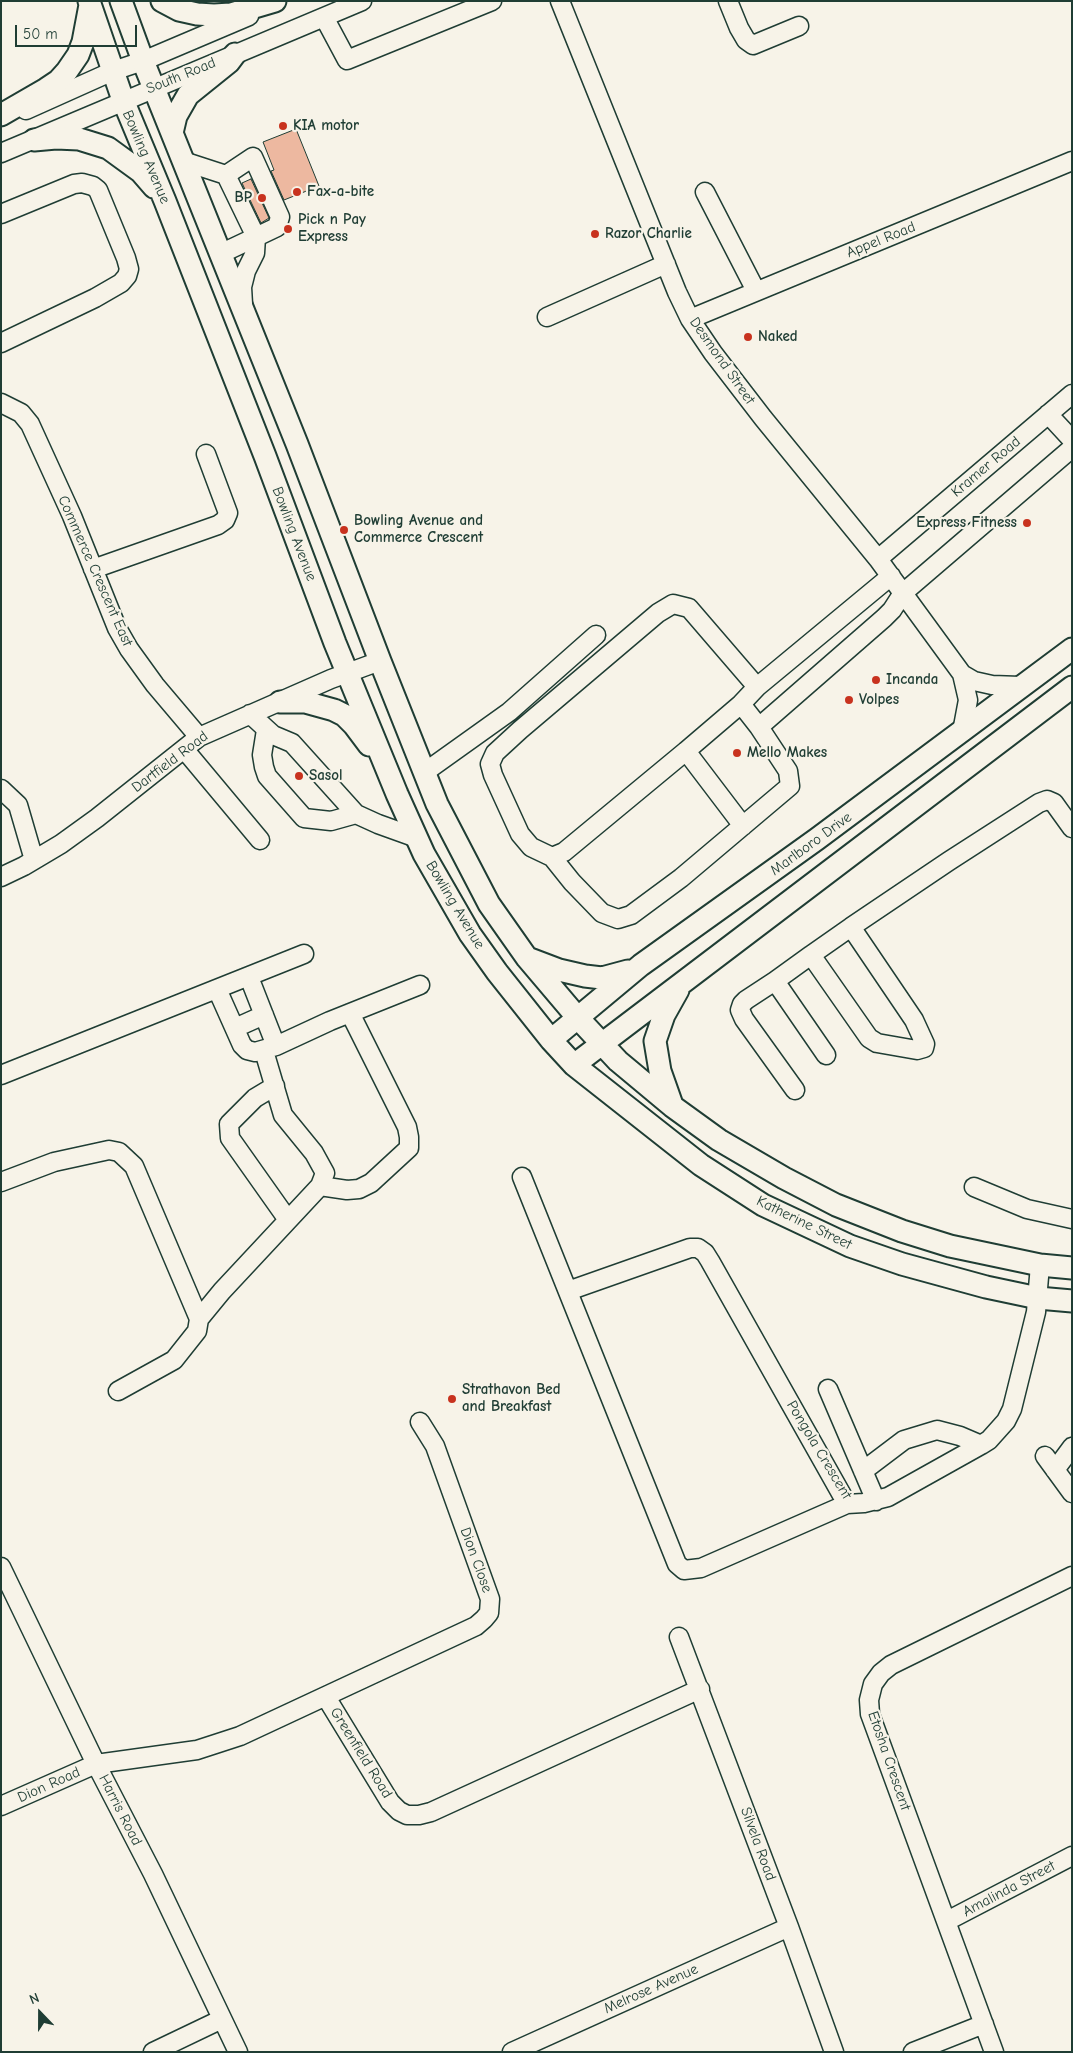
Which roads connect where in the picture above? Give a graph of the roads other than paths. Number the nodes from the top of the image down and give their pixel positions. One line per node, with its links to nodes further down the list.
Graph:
1 (121, 1): 13 (main road, Bowling Avenue)
2 (162, 1): 3 (main road)
3 (275, 1)
4 (284, 1): 13 (street, South Road)
5 (362, 1): 10 (street, South Road)
6 (492, 1): 10 (street)
7 (560, 1): 30 (street, Desmond Street)
8 (728, 1): 11 (street)
9 (89, 3): 14 (main road, Bowling Avenue); 17 (main road)
10 (324, 17): 12 (street, South Road)
11 (798, 26)
12 (235, 54): 15 (street, South Road); 19 (main road)
13 (143, 61): 14 (street, South Road); 15 (main road, Bowling Avenue)
14 (113, 72): 16 (main road, Bowling Avenue); 18 (street, South Road)
15 (154, 88): 16 (street, South Road); 19 (main road, Bowling Avenue)
16 (123, 100): 20 (street, South Road); 26 (main road, Bowling Avenue)
17 (1, 115)
18 (1, 121)
19 (172, 133): 22 (main road, Bowling Avenue)
20 (34, 140): 21 (street, South Road); 26 (main road)
21 (1, 153)
22 (183, 161): 24 (street); 29 (main road, Bowling Avenue)
23 (1072, 161): 31 (street, Appel Road)
24 (226, 175): 28 (street); 28 (street)
25 (705, 192): 31 (street)
26 (165, 201): 37 (main road, Bowling Avenue)
27 (1, 214): 35 (street)
28 (256, 237): 29 (street); 32 (street)
29 (220, 254): 32 (main road, Bowling Avenue); 37 (main road)
30 (666, 264): 33 (street); 34 (street, Desmond Street)
31 (756, 291): 34 (street, Appel Road)
32 (244, 314): 49 (main road, Bowling Avenue)
33 (547, 317)
34 (690, 319): 43 (street, Desmond Street)
35 (1, 342)
36 (1072, 394): 39 (street, Kramer Road)
37 (243, 402): 50 (main road, Bowling Avenue)
38 (1, 403): 44 (street, Commerce Crescent East)
39 (1048, 414): 40 (street); 43 (street, Kramer Road)
40 (1072, 440)
41 (1072, 448): 46 (street)
42 (206, 454): 44 (street)
43 (878, 559): 45 (street, Desmond Street)
44 (93, 570): 61 (street, Commerce Crescent East)
45 (890, 576): 46 (street, Desmond Street); 53 (street)
46 (903, 592): 51 (street, Desmond Street); 58 (street)
47 (596, 635): 65 (street)
48 (1072, 649): 52 (main road, Marlboro Drive)
49 (380, 661): 50 (street, Dartfield Road); 65 (main road, Bowling Avenue)
50 (347, 673): 55 (street, Dartfield Road); 64 (main road, Bowling Avenue)
51 (962, 674): 52 (street); 60 (street, Desmond Street)
52 (1020, 686): 60 (main road, Marlboro Drive)
53 (757, 687): 56 (street); 72 (street)
54 (1072, 687): 82 (main road)
55 (280, 702): 57 (street, Dartfield Road); 64 (main road)
56 (741, 704): 58 (street); 63 (street)
57 (250, 714): 59 (street); 61 (street, Dartfield Road)
58 (760, 727): 68 (street)
59 (266, 730): 67 (street); 67 (street)
60 (962, 732): 79 (main road, Marlboro Drive)
61 (199, 737): 62 (street, Dartfield Road)
62 (184, 749): 71 (street); 73 (street, Dartfield Road)
63 (686, 751): 68 (street); 72 (street)
64 (385, 765): 70 (main road, Bowling Avenue)
65 (425, 772): 78 (main road, Bowling Avenue)
66 (1, 789): 73 (street)
67 (356, 814): 70 (street)
68 (743, 826): 72 (street)
69 (1072, 828): 75 (street)
70 (417, 838): 89 (main road, Bowling Avenue)
71 (260, 840)
72 (552, 856)
73 (34, 860): 74 (street, Dartfield Road)
74 (1, 877)
75 (851, 927): 77 (street); 77 (street)
76 (304, 954): 80 (street)
77 (811, 955): 81 (street)
78 (527, 958): 79 (main road); 87 (main road, Bowling Avenue)
79 (641, 965): 87 (main road, Marlboro Drive)
80 (249, 977): 84 (street); 86 (street)
81 (775, 981): 92 (street); 96 (street)
82 (682, 984): 90 (main road); 97 (main road)
83 (420, 985): 85 (street)
84 (217, 989): 88 (street); 94 (street)
85 (350, 1013): 91 (street); 100 (street)
86 (264, 1015): 88 (street); 91 (street)
87 (577, 1017): 89 (main road, Marlboro Drive); 90 (main road, Bowling Avenue)
88 (235, 1028): 91 (street)
89 (551, 1040): 93 (main road, Bowling Avenue)
90 (602, 1044): 93 (main road); 97 (main road, Katherine Street)
91 (270, 1048): 95 (street)
92 (826, 1054)
93 (574, 1065): 107 (main road, Katherine Street)
94 (1, 1075)
95 (275, 1086): 100 (street); 103 (street)
96 (795, 1090)
97 (672, 1106): 104 (main road, Katherine Street)
98 (522, 1177): 106 (street)
99 (1, 1182): 109 (street)
100 (320, 1186): 103 (street)
101 (974, 1187): 102 (street)
102 (1072, 1219)
103 (288, 1220): 109 (street)
104 (1040, 1265): 105 (main road, Katherine Street); 107 (street, Pongola Crescent)
105 (1072, 1268)
106 (568, 1290): 118 (street, Pongola Crescent); 118 (street)
107 (1038, 1298): 108 (main road, Katherine Street); 113 (street, Pongola Crescent)
108 (1072, 1301)
109 (199, 1320): 111 (street)
110 (828, 1390): 115 (street)
111 (118, 1391)
112 (420, 1422): 123 (street, Dion Close)
113 (981, 1445): 115 (street); 117 (street, Pongola Crescent)
114 (1072, 1447): 116 (street)
115 (863, 1471): 117 (street)
116 (1072, 1493)
117 (876, 1501): 118 (street, Pongola Crescent)
118 (847, 1504)
119 (1, 1567): 124 (street, Harris Road)
120 (1072, 1576): 127 (street, Etosha Crescent)
121 (679, 1637): 122 (street, Silvela Road)
122 (700, 1689): 123 (street, Greenfield Road); 128 (street, Silvela Road)
123 (326, 1697): 124 (street, Greenfield Road)
124 (96, 1764): 125 (street, Dion Road); 129 (street, Harris Road)
125 (1, 1806)
126 (1072, 1856): 127 (street, Amalinda Street)
127 (947, 1921): 130 (street, Etosha Crescent)
128 (789, 1927): 133 (street, Melrose Avenue); 134 (street, Silvela Road)
129 (222, 2019): 131 (street); 132 (street, Harris Road)
130 (984, 2024): 135 (street); 136 (street, Etosha Crescent)
131 (153, 2052)
132 (238, 2052)
133 (512, 2052)
134 (834, 2052)
135 (913, 2052)
136 (994, 2052)

